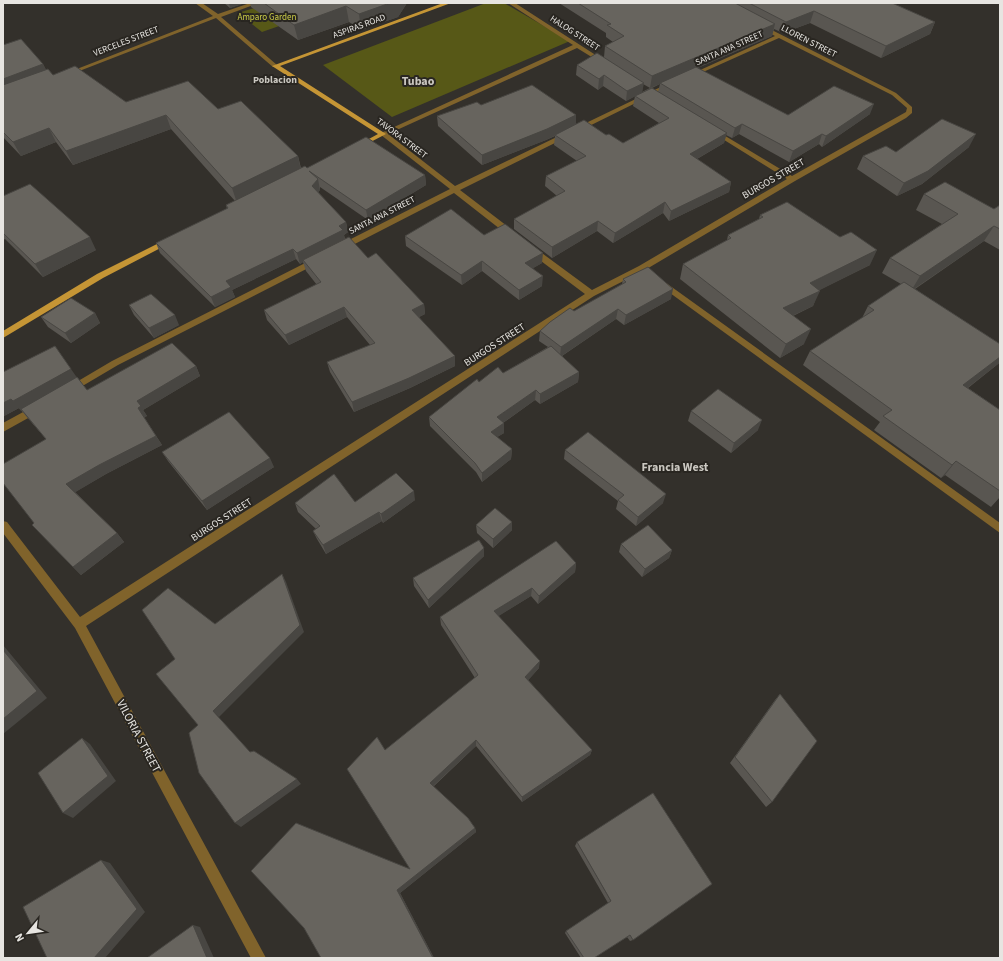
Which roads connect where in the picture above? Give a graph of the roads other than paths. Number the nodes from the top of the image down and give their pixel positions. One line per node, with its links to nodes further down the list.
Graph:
1 (198, 3): 5 (street, TAVORA STREET)
2 (256, 3): 5 (street, VERCELES STREET)
3 (448, 3): 9 (main road, ASPIRAS ROAD)
4 (511, 3): 8 (street, HALOG STREET)
5 (216, 16): 9 (street, TAVORA STREET); 11 (street, VERCELES STREET)
6 (758, 25): 7 (street, LLOREN STREET)
7 (779, 36): 12 (street, LLOREN STREET); 17 (street, SANTA ANA STREET)
8 (578, 45): 10 (street, HALOG STREET); 14 (street)
9 (275, 66): 14 (main road, TAVORA STREET)
10 (611, 67)
11 (64, 75)
12 (894, 94): 16 (street, BURGOS STREET)
13 (711, 130): 16 (street)
14 (383, 134): 15 (main road); 17 (street, TAVORA STREET)
15 (354, 148)
16 (792, 179): 21 (street, BURGOS STREET)
17 (454, 190): 19 (street, TAVORA STREET); 24 (street, SANTA ANA STREET)
18 (178, 237): 23 (main road)
19 (516, 237)
20 (529, 247): 22 (street)
21 (648, 272): 22 (street, BURGOS STREET); 28 (street)
22 (591, 294): 29 (street, BURGOS STREET)
23 (3, 336)
24 (62, 394)
25 (43, 405): 26 (street)
26 (3, 428)
27 (3, 525): 29 (street, VILORIA STREET)
28 (1000, 529)
29 (79, 624): 30 (street, VILORIA STREET)
30 (259, 958)

